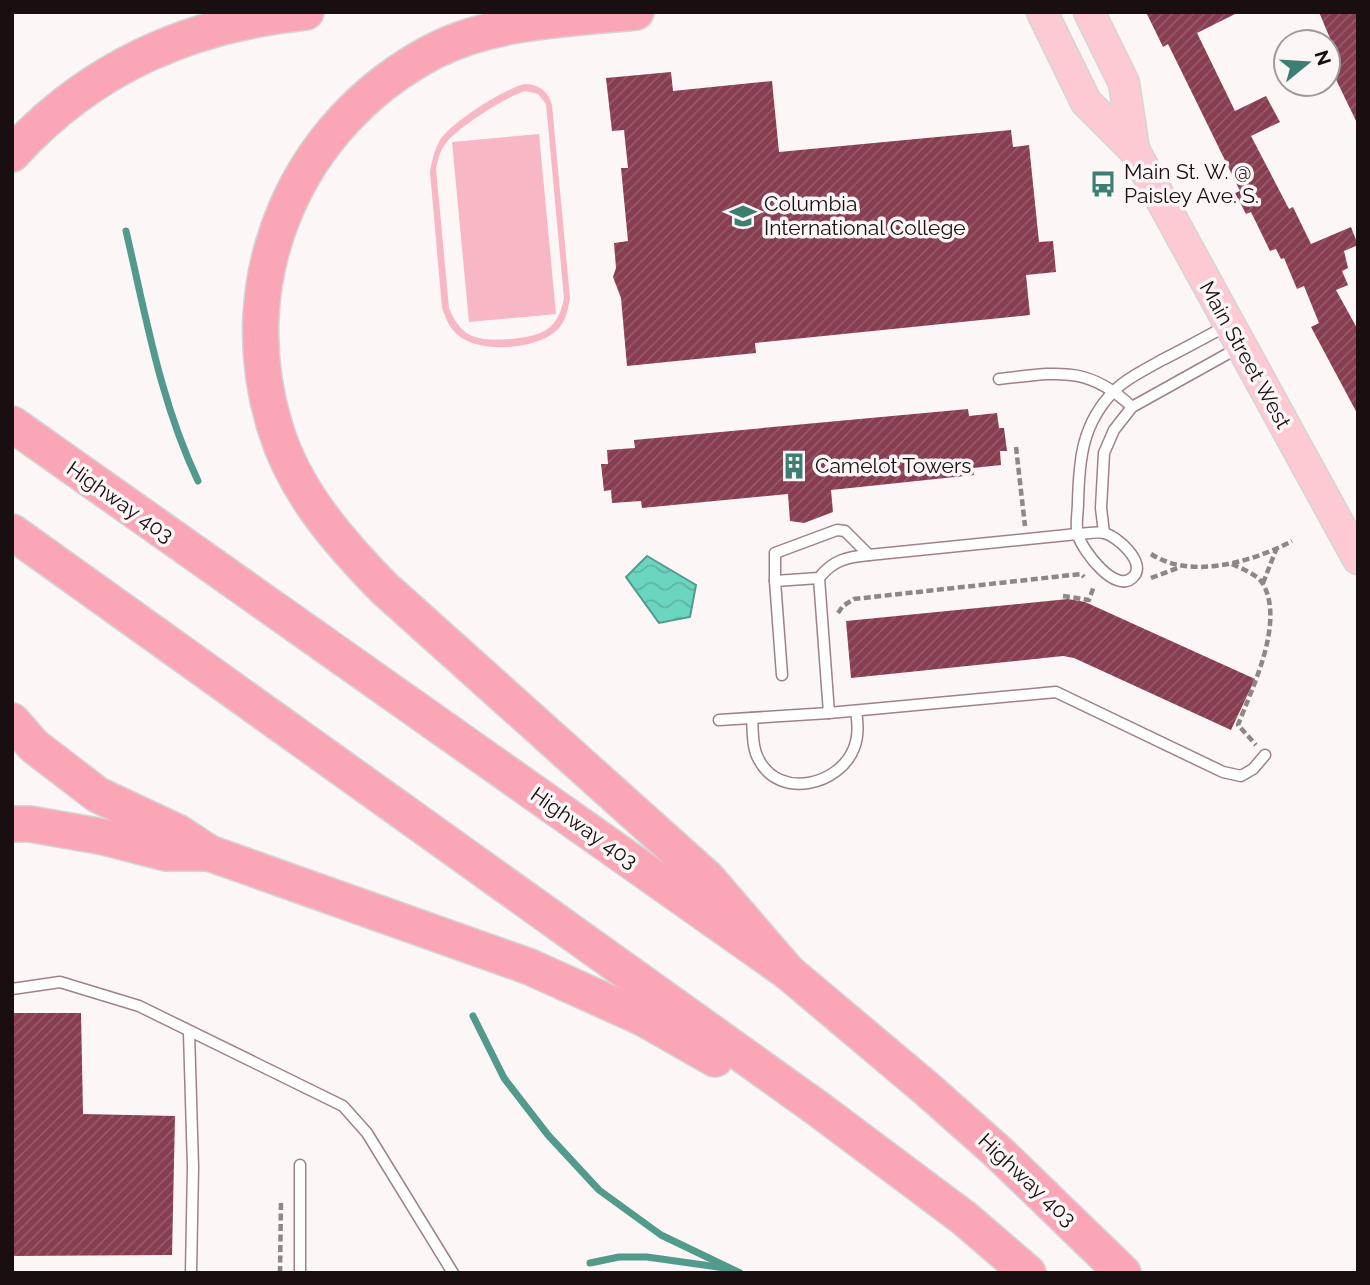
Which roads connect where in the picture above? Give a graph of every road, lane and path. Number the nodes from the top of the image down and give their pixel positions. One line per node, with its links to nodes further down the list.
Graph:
1 (306, 12): 6 (highway)
2 (636, 12): 43 (highway)
3 (1042, 12): 5 (main road, Main Street West)
4 (1089, 12): 5 (main road, Main Street West)
5 (1134, 150): 7 (main road, Main Street West)
6 (12, 154)
7 (1234, 336): 9 (lane); 10 (lane); 23 (main road, Main Street West)
8 (999, 379): 9 (lane)
9 (1114, 391): 10 (lane); 17 (lane)
10 (1132, 407): 16 (lane)
11 (12, 412): 14 (highway)
12 (12, 424): 14 (highway, Highway 403)
13 (1016, 447): 18 (path)
14 (68, 465): 43 (highway, Highway 403)
15 (12, 532): 46 (highway)
16 (1104, 533): 17 (lane); 17 (lane)
17 (1077, 534): 18 (lane)
18 (1027, 539): 22 (lane)
19 (1292, 541): 20 (path)
20 (1276, 550): 24 (path); 29 (path)
21 (1147, 551): 25 (path)
22 (869, 555): 26 (lane); 28 (lane)
23 (1358, 559)
24 (1231, 564): 25 (path); 29 (path)
25 (1180, 567): 27 (path)
26 (819, 578): 28 (lane); 36 (lane)
27 (1147, 580)
28 (775, 581): 34 (lane)
29 (1263, 583): 40 (path)
30 (1094, 586): 31 (path); 32 (path); 33 (path)
31 (1098, 591)
32 (1063, 596)
33 (837, 616)
34 (782, 675)
35 (856, 711): 36 (lane); 37 (lane); 40 (lane)
36 (829, 713): 37 (lane)
37 (752, 718): 39 (lane)
38 (12, 720): 42 (highway)
39 (719, 720)
40 (1265, 755)
41 (12, 824): 42 (highway)
42 (209, 853): 46 (highway)
43 (788, 972): 54 (highway, Highway 403)
44 (12, 989): 45 (lane)
45 (190, 1032): 49 (lane); 52 (lane)
46 (817, 1108): 53 (highway)
47 (300, 1165): 51 (lane)
48 (281, 1189): 50 (path)
49 (191, 1273)
50 (280, 1273)
51 (300, 1273)
52 (453, 1273)
53 (1028, 1273)
54 (1123, 1273)

